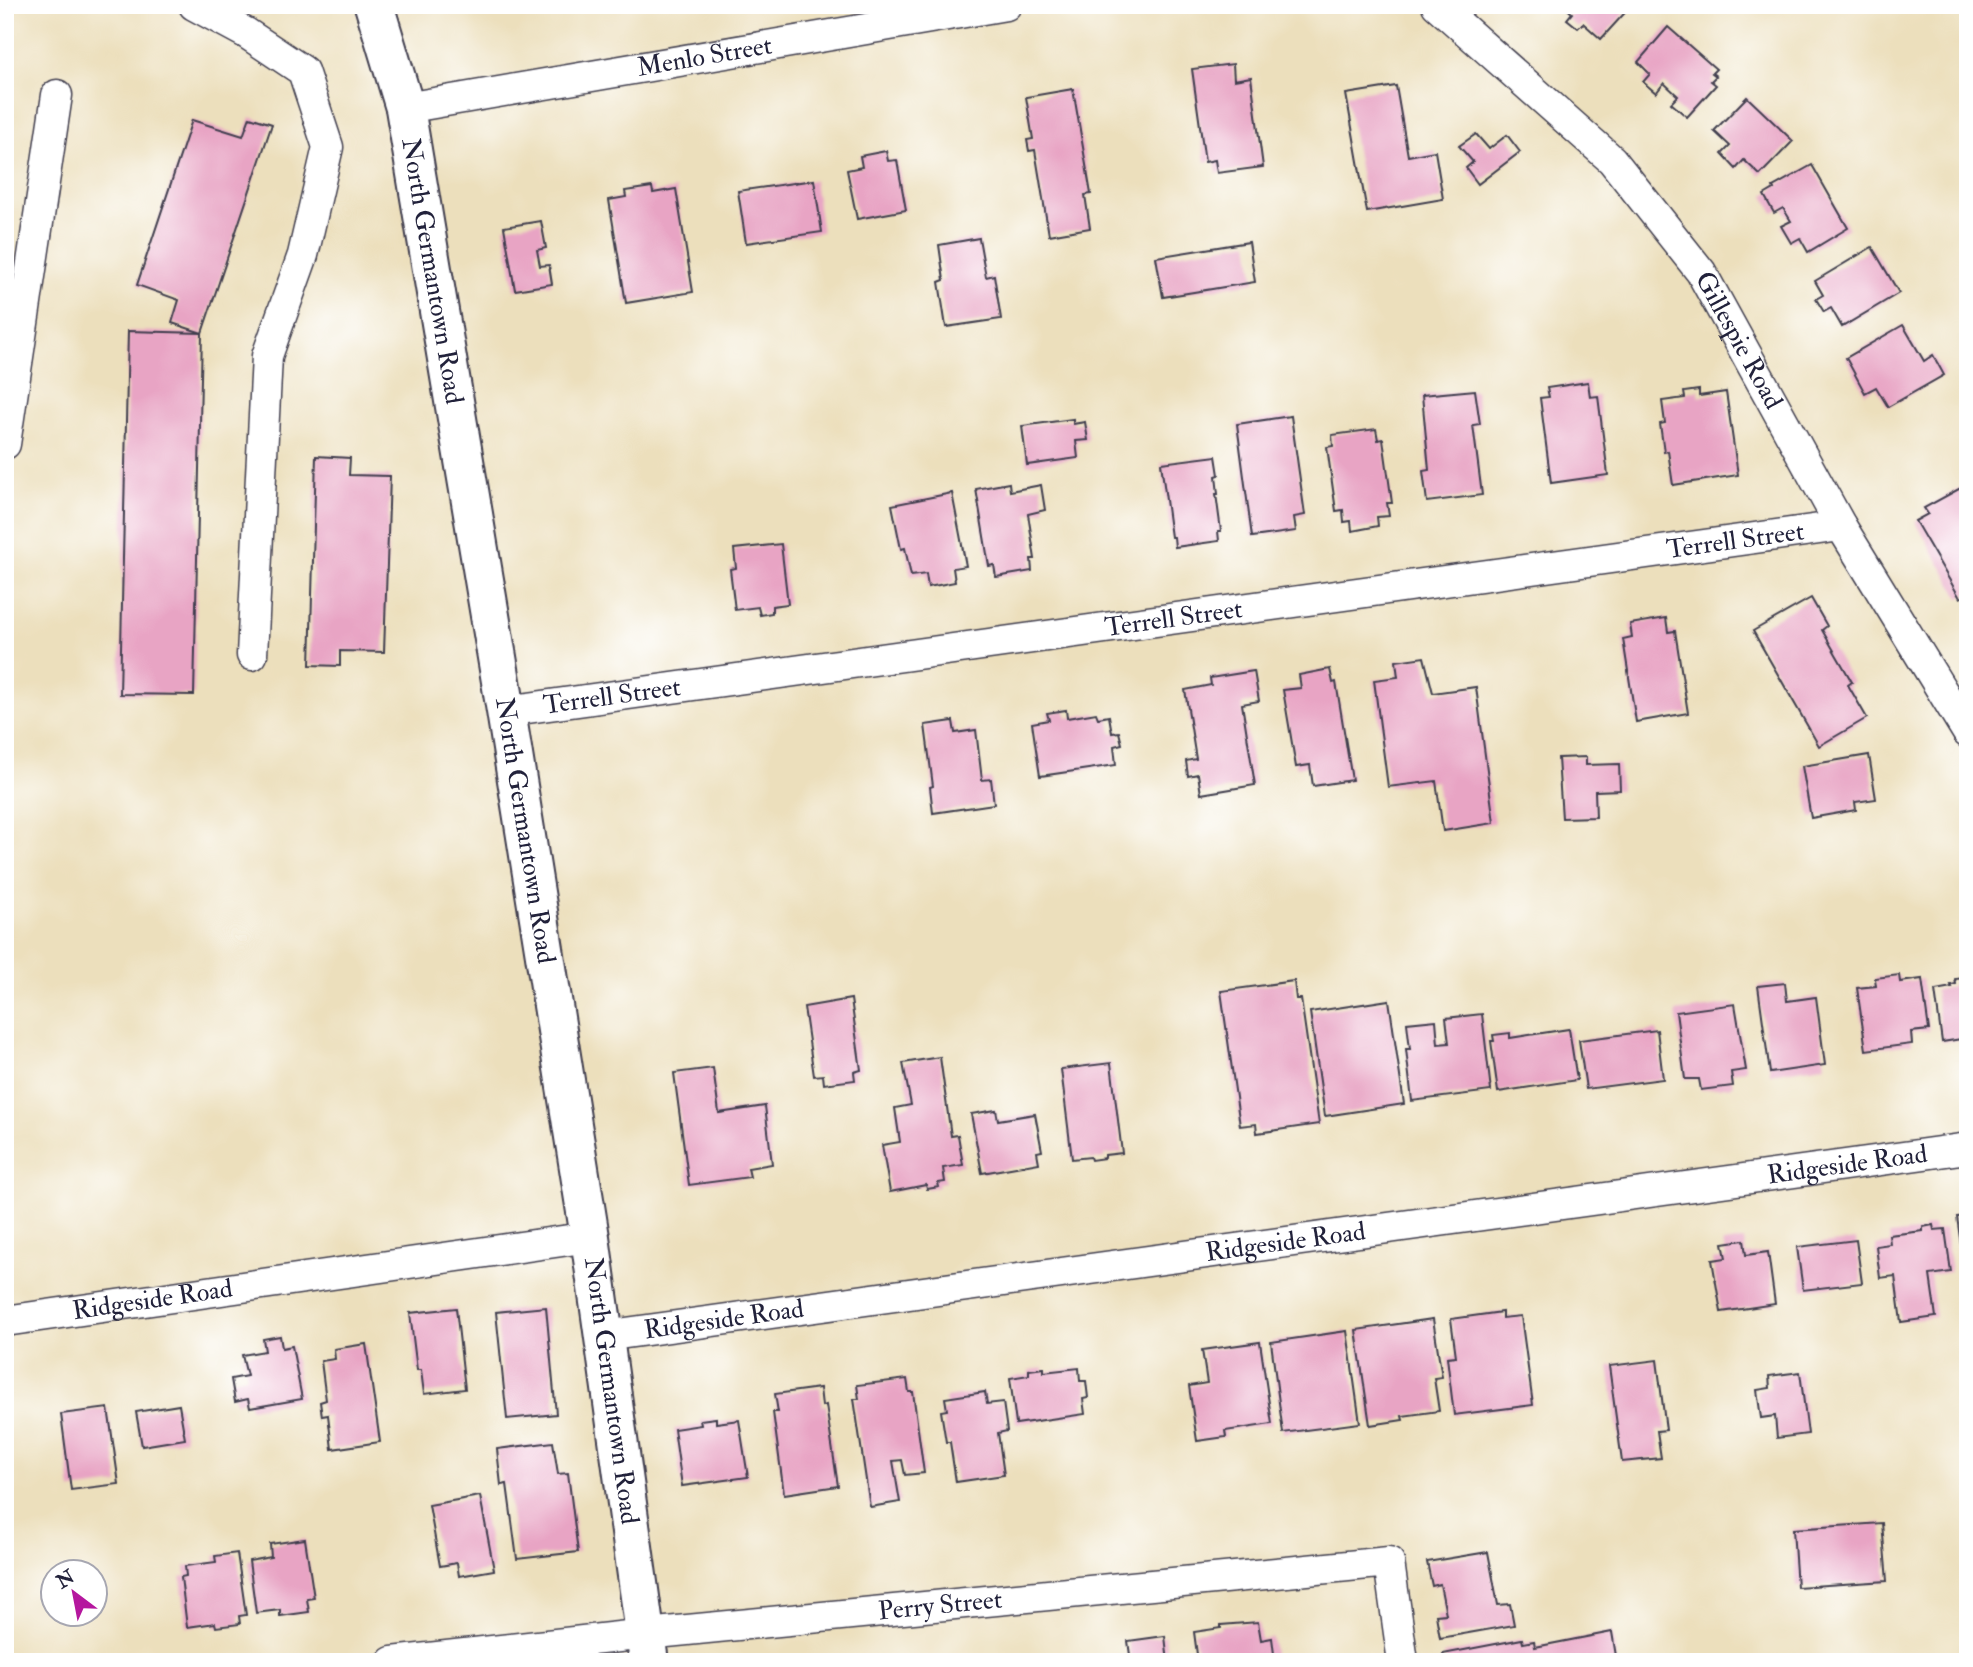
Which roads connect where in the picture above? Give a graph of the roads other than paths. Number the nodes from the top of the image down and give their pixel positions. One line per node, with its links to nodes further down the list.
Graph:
1 (194, 5): 9 (street)
2 (374, 5): 6 (main road, North Germantown Road)
3 (1006, 5): 6 (street, Menlo Street)
4 (1437, 5): 8 (street, Gillespie Road)
5 (57, 94): 7 (street)
6 (405, 108): 10 (main road, North Germantown Road)
7 (5, 444)
8 (1841, 526): 10 (street, Terrell Street); 11 (street, Gillespie Road)
9 (252, 655)
10 (506, 711): 13 (main road, North Germantown Road)
11 (1968, 733)
12 (1968, 1148): 15 (street, Ridgeside Road)
13 (590, 1237): 14 (street, Ridgeside Road); 15 (main road, North Germantown Road)
14 (5, 1321)
15 (604, 1336): 16 (main road, North Germantown Road)
16 (647, 1648): 17 (street, Perry Street); 18 (street, Perry Street)
17 (392, 1662)
18 (1403, 1662)

